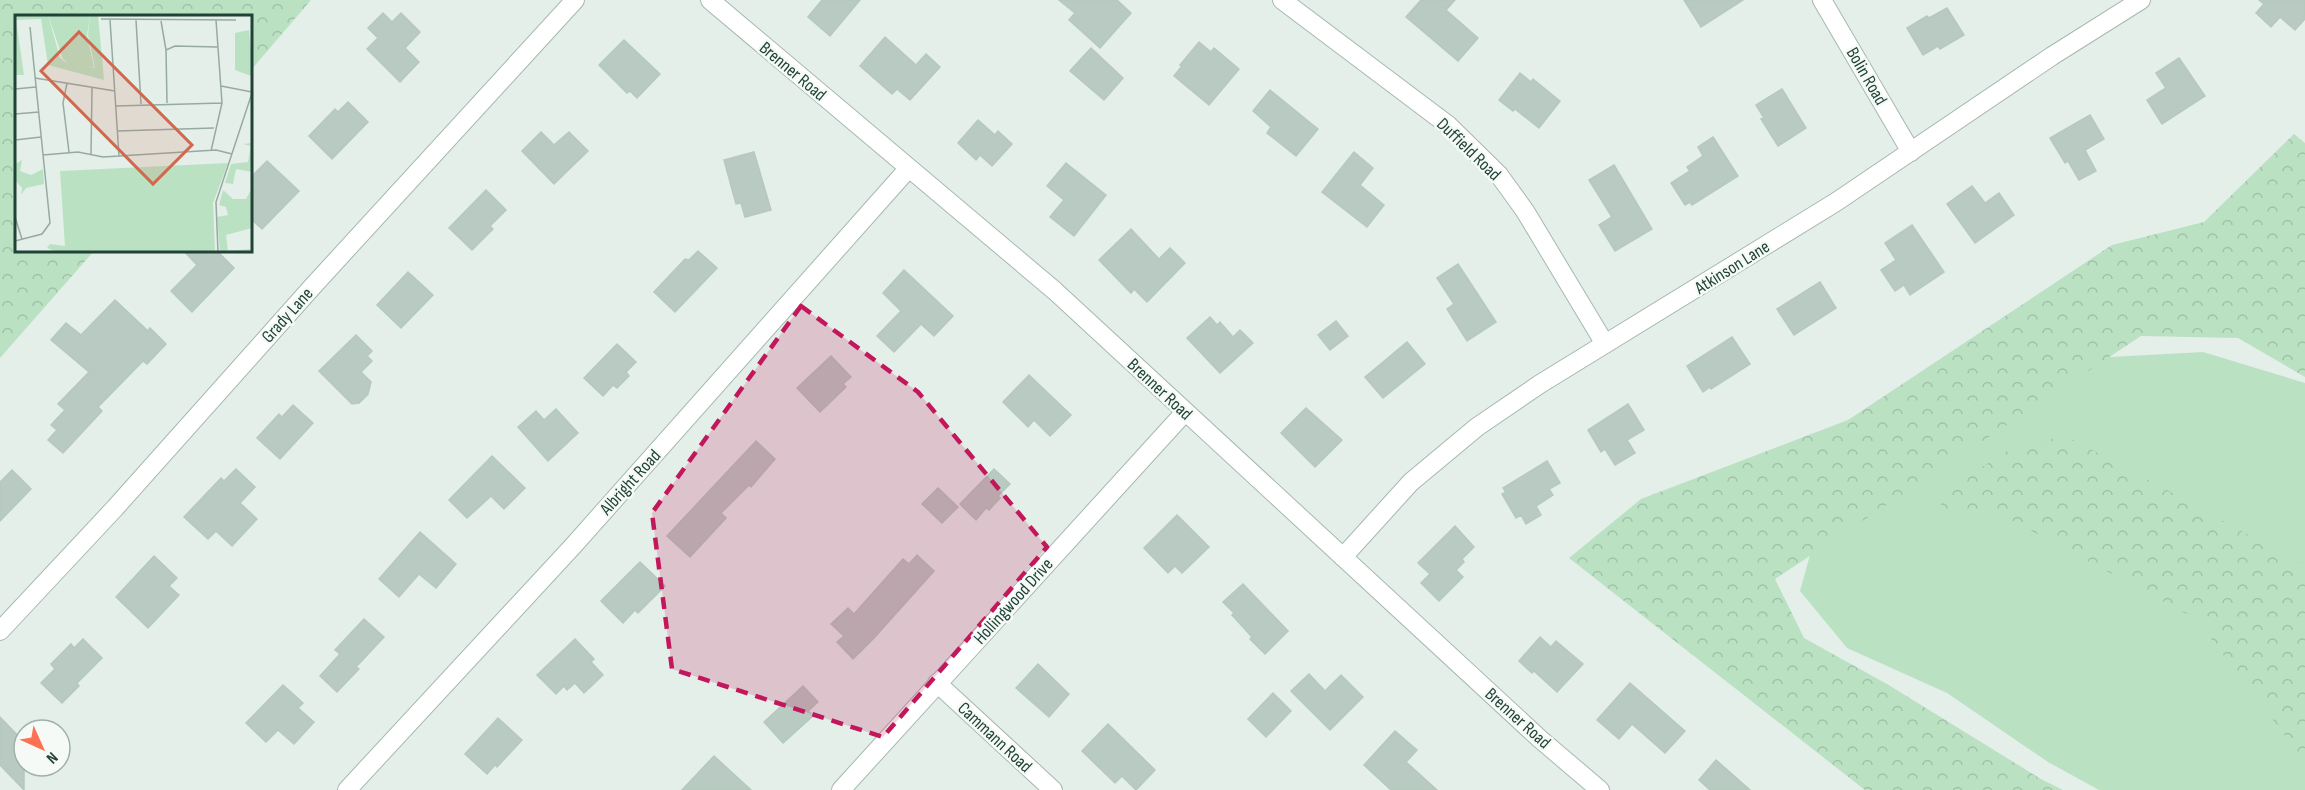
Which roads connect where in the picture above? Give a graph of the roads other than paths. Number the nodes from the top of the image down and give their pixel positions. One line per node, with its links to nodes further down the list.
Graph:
1 (575, 0): 11 (street, Grady Lane)
2 (710, 0): 7 (street, Brenner Road)
3 (1282, 0): 8 (street, Duffield Road)
4 (1822, 0): 6 (street, Bolin Road)
5 (2141, 0): 6 (street, Atkinson Lane)
6 (1911, 152): 8 (street, Atkinson Lane)
7 (909, 169): 9 (street, Brenner Road); 13 (street, Albright Road)
8 (1605, 344): 10 (street, Atkinson Lane)
9 (1185, 412): 10 (street, Brenner Road); 12 (street, Hollingwood Drive)
10 (1343, 557): 16 (street, Brenner Road)
11 (0, 631)
12 (938, 683): 14 (street, Hollingwood Drive); 15 (street, Cammann Road)
13 (347, 790)
14 (841, 790)
15 (1053, 790)
16 (1600, 790)

